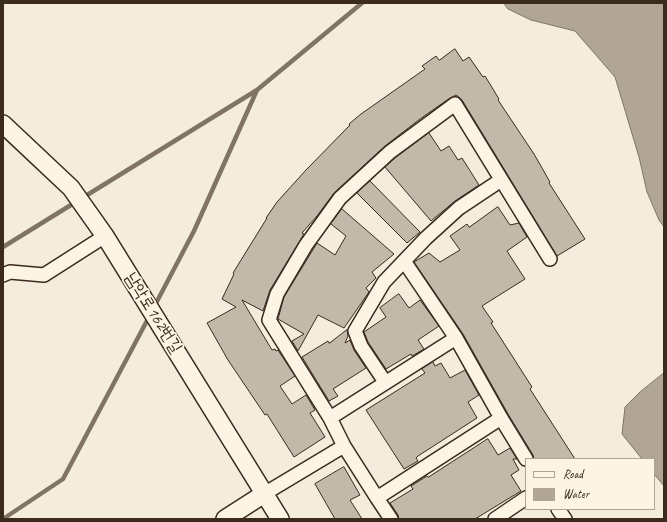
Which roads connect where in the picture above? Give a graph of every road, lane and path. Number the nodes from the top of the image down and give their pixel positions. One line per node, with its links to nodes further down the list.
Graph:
1 (3, 124): 3 (street, 남악로162번길)
2 (501, 180): 4 (street); 5 (street); 9 (street)
3 (102, 232): 6 (street); 13 (street, 남악로162번길)
4 (550, 259)
5 (404, 262): 7 (street); 8 (street)
6 (3, 275)
7 (456, 338): 8 (street); 10 (street)
8 (385, 382): 9 (street)
9 (330, 418): 11 (street)
10 (501, 418): 12 (street); 14 (street)
11 (344, 446): 13 (street); 14 (street)
12 (525, 458)
13 (264, 494): 17 (street); 18 (street, 남악로162번길)
14 (377, 498): 19 (street)
15 (525, 499): 20 (street)
16 (559, 510): 21 (street)
17 (224, 519)
18 (280, 519)
19 (391, 519)
20 (495, 519)
21 (564, 519)

